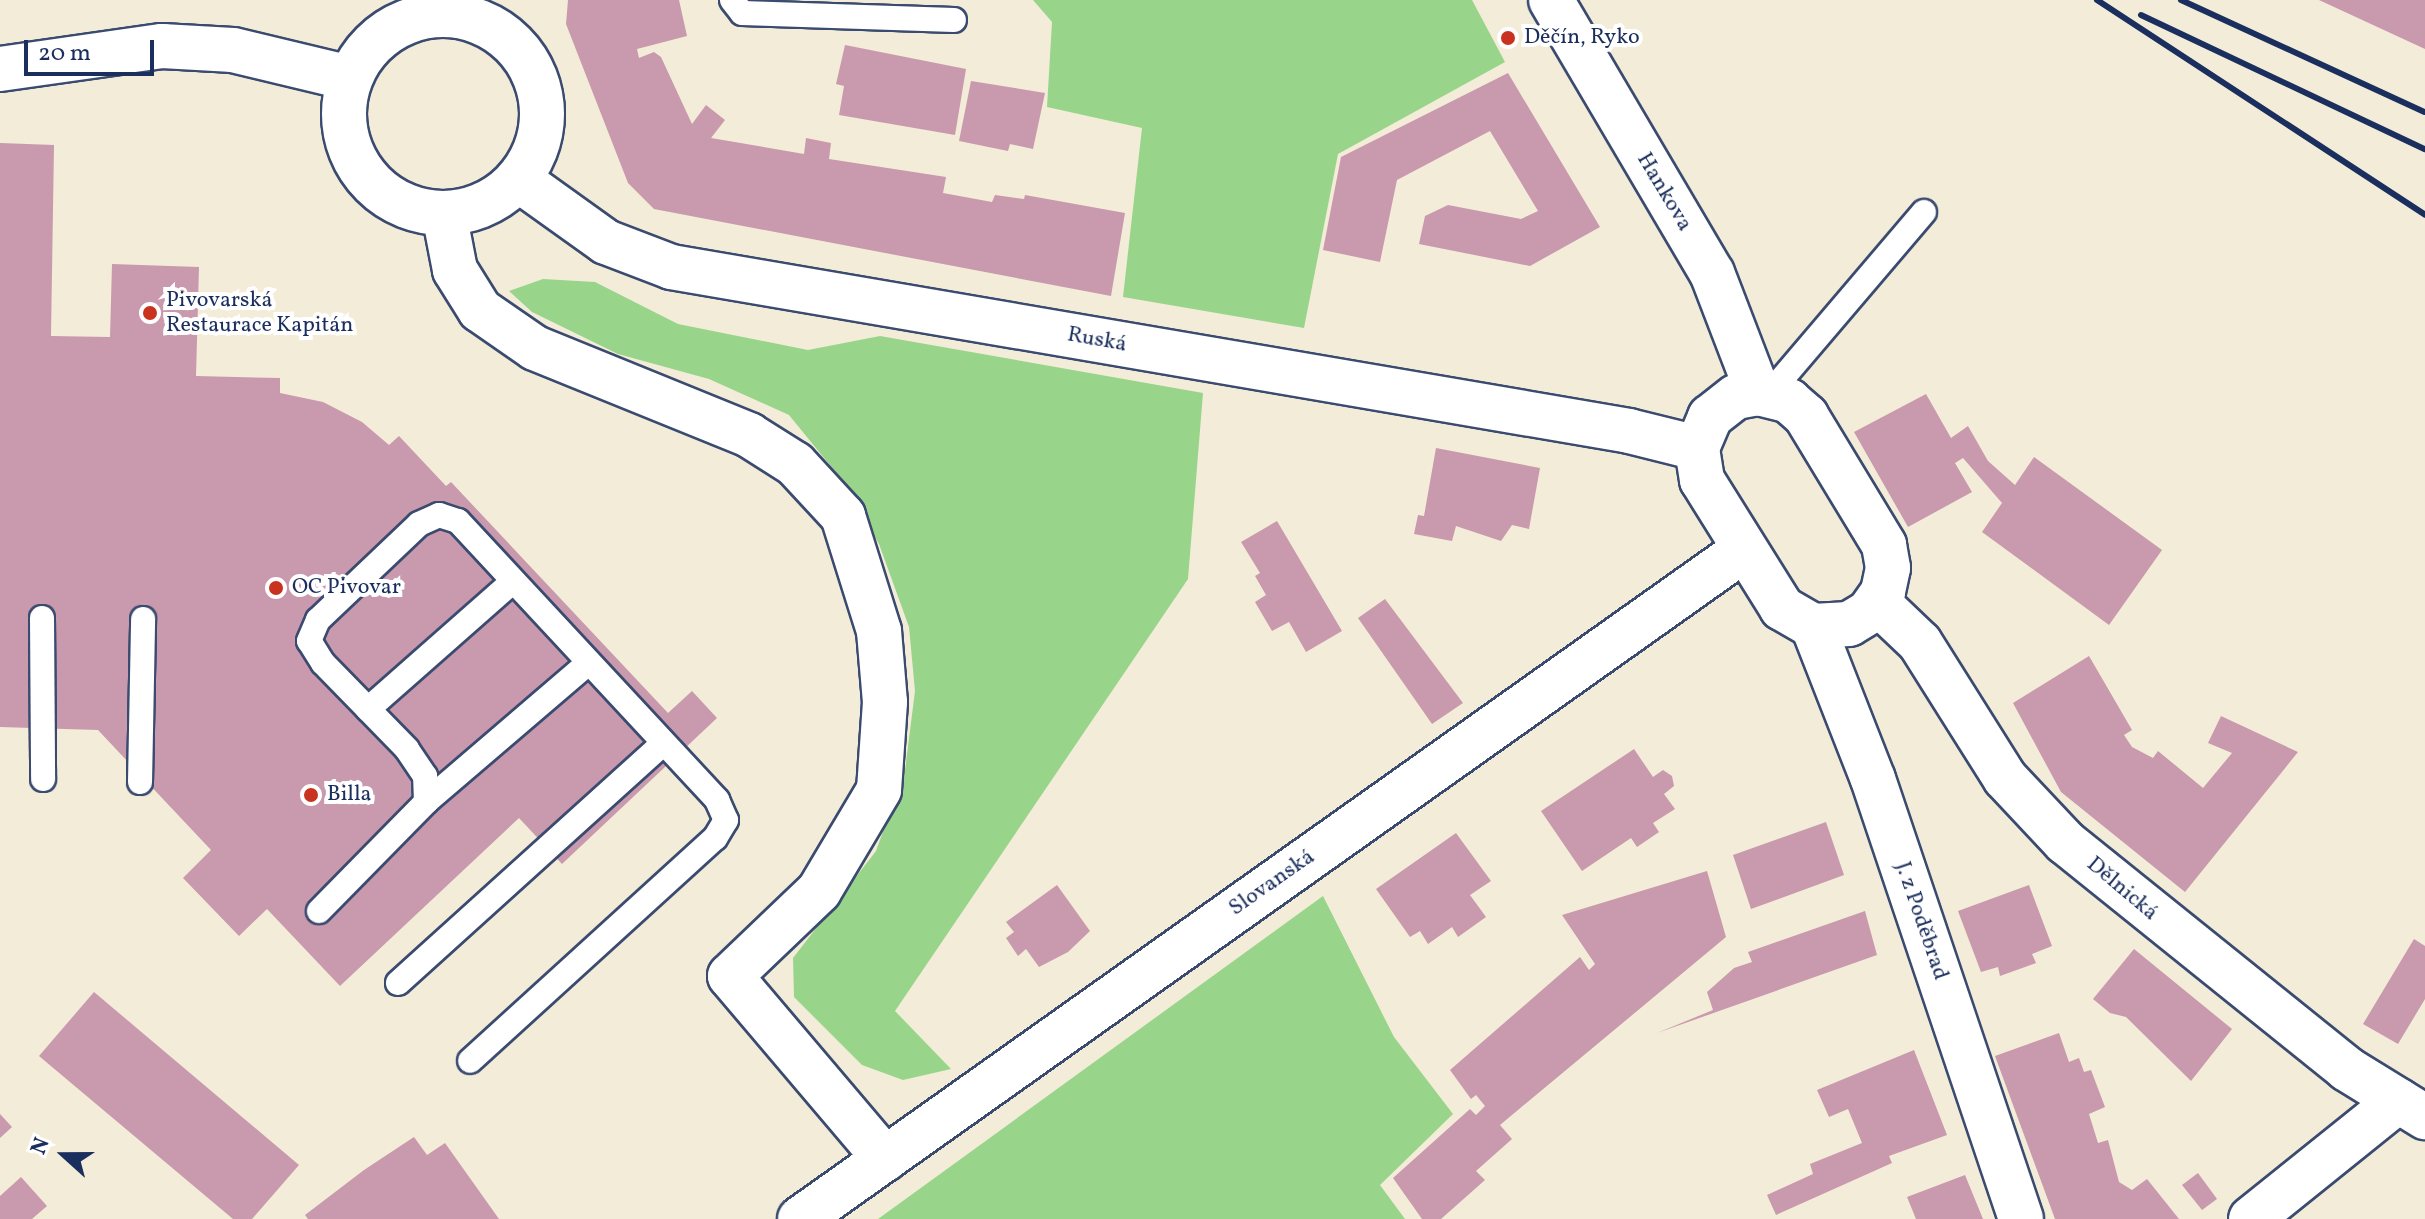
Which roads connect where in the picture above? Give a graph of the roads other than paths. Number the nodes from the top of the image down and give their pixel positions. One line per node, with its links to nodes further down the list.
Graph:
1 (732, 0): 4 (lane)
2 (1551, 0): 10 (street, Hankova)
3 (462, 8): 6 (street); 7 (street)
4 (954, 20)
5 (0, 69): 6 (street)
6 (350, 78): 9 (street)
7 (518, 179): 9 (street); 11 (street, Ruská)
8 (1924, 212): 10 (lane)
9 (444, 213): 28 (street)
10 (1763, 394): 11 (street); 14 (street)
11 (1697, 448): 12 (street)
12 (1745, 549): 17 (street); 28 (street, Slovanská)
13 (513, 581): 18 (lane); 19 (lane); 19 (lane)
14 (1877, 602): 17 (street); 27 (street, Dělnická)
15 (42, 618): 21 (lane)
16 (143, 619): 22 (lane)
17 (1813, 626): 30 (street, J. z Poděbrad)
18 (587, 664): 20 (lane); 23 (lane)
19 (368, 709): 23 (lane)
20 (661, 745): 25 (lane); 26 (lane)
21 (43, 779)
22 (140, 782)
23 (426, 802): 24 (lane)
24 (319, 911)
25 (398, 983)
26 (470, 1061)
27 (2411, 1109): 31 (street)
28 (885, 1159): 29 (street, Slovanská)
29 (800, 1219)
30 (2021, 1219)
31 (2251, 1219)

